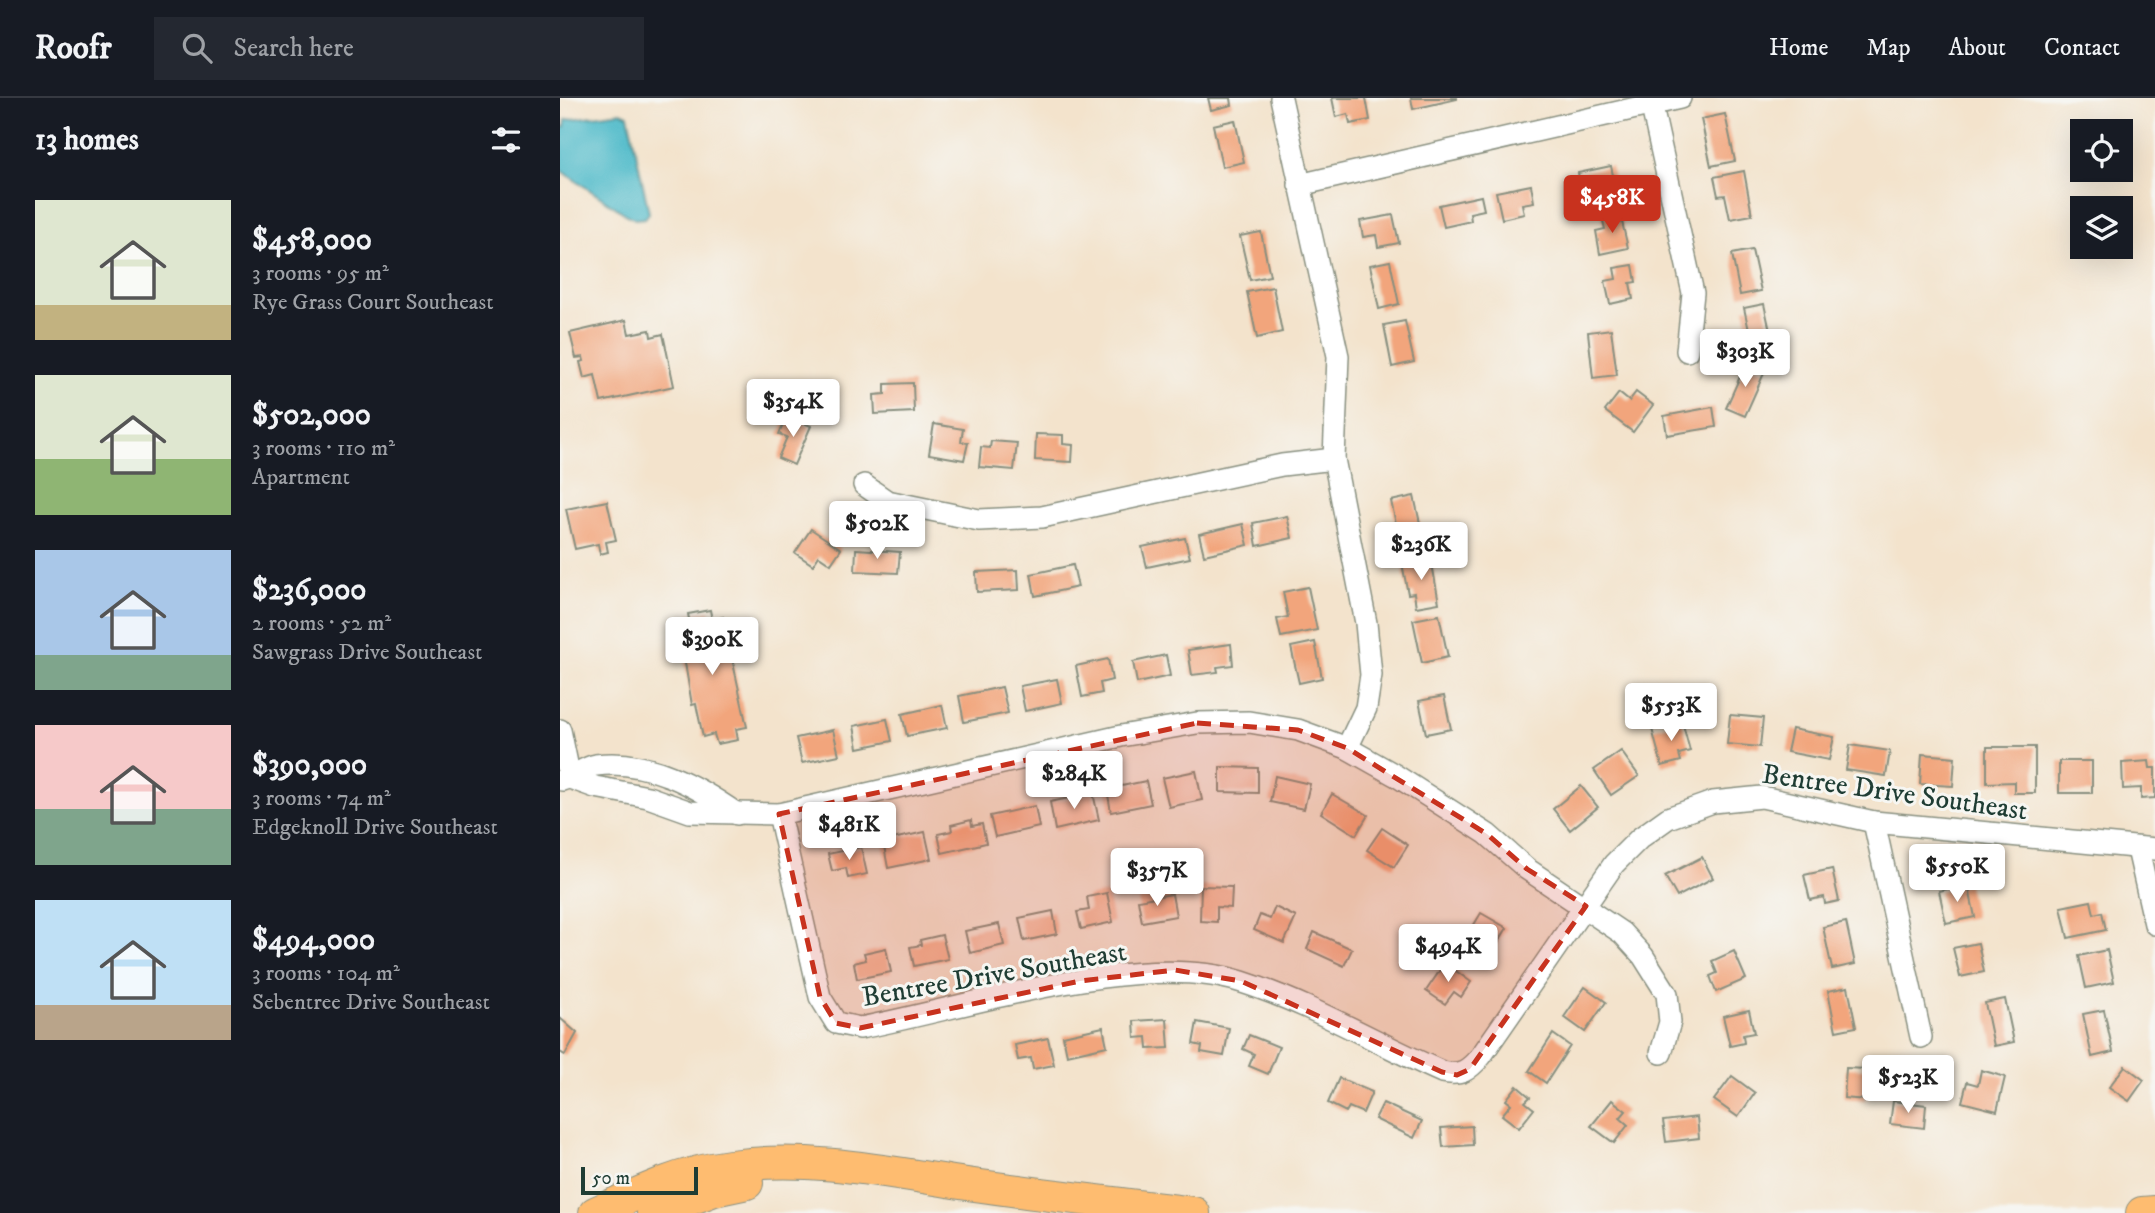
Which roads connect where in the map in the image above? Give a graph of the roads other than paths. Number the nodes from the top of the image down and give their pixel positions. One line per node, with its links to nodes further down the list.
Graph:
1 (1281, 98): 4 (street)
2 (1680, 98): 3 (street)
3 (1651, 101): 4 (street); 5 (street)
4 (1299, 185): 6 (street)
5 (1687, 351)
6 (1334, 459): 7 (street); 9 (street)
7 (864, 485)
8 (560, 730): 10 (street)
9 (1347, 748): 11 (street); 14 (street)
10 (565, 779): 11 (street)
11 (779, 814): 14 (street, Bentree Drive Southeast)
12 (1874, 822): 13 (street, Bentree Drive Southeast); 14 (street, Bentree Drive Southeast); 16 (street)
13 (2147, 849): 15 (street)
14 (1586, 906): 17 (street)
15 (2155, 924)
16 (1921, 1037)
17 (1661, 1053)
18 (968, 1184): 20 (highway); 21 (highway); 22 (highway)
19 (2155, 1212): 23 (highway)
20 (595, 1213)
21 (653, 1213)
22 (1194, 1213)
23 (2142, 1213)

